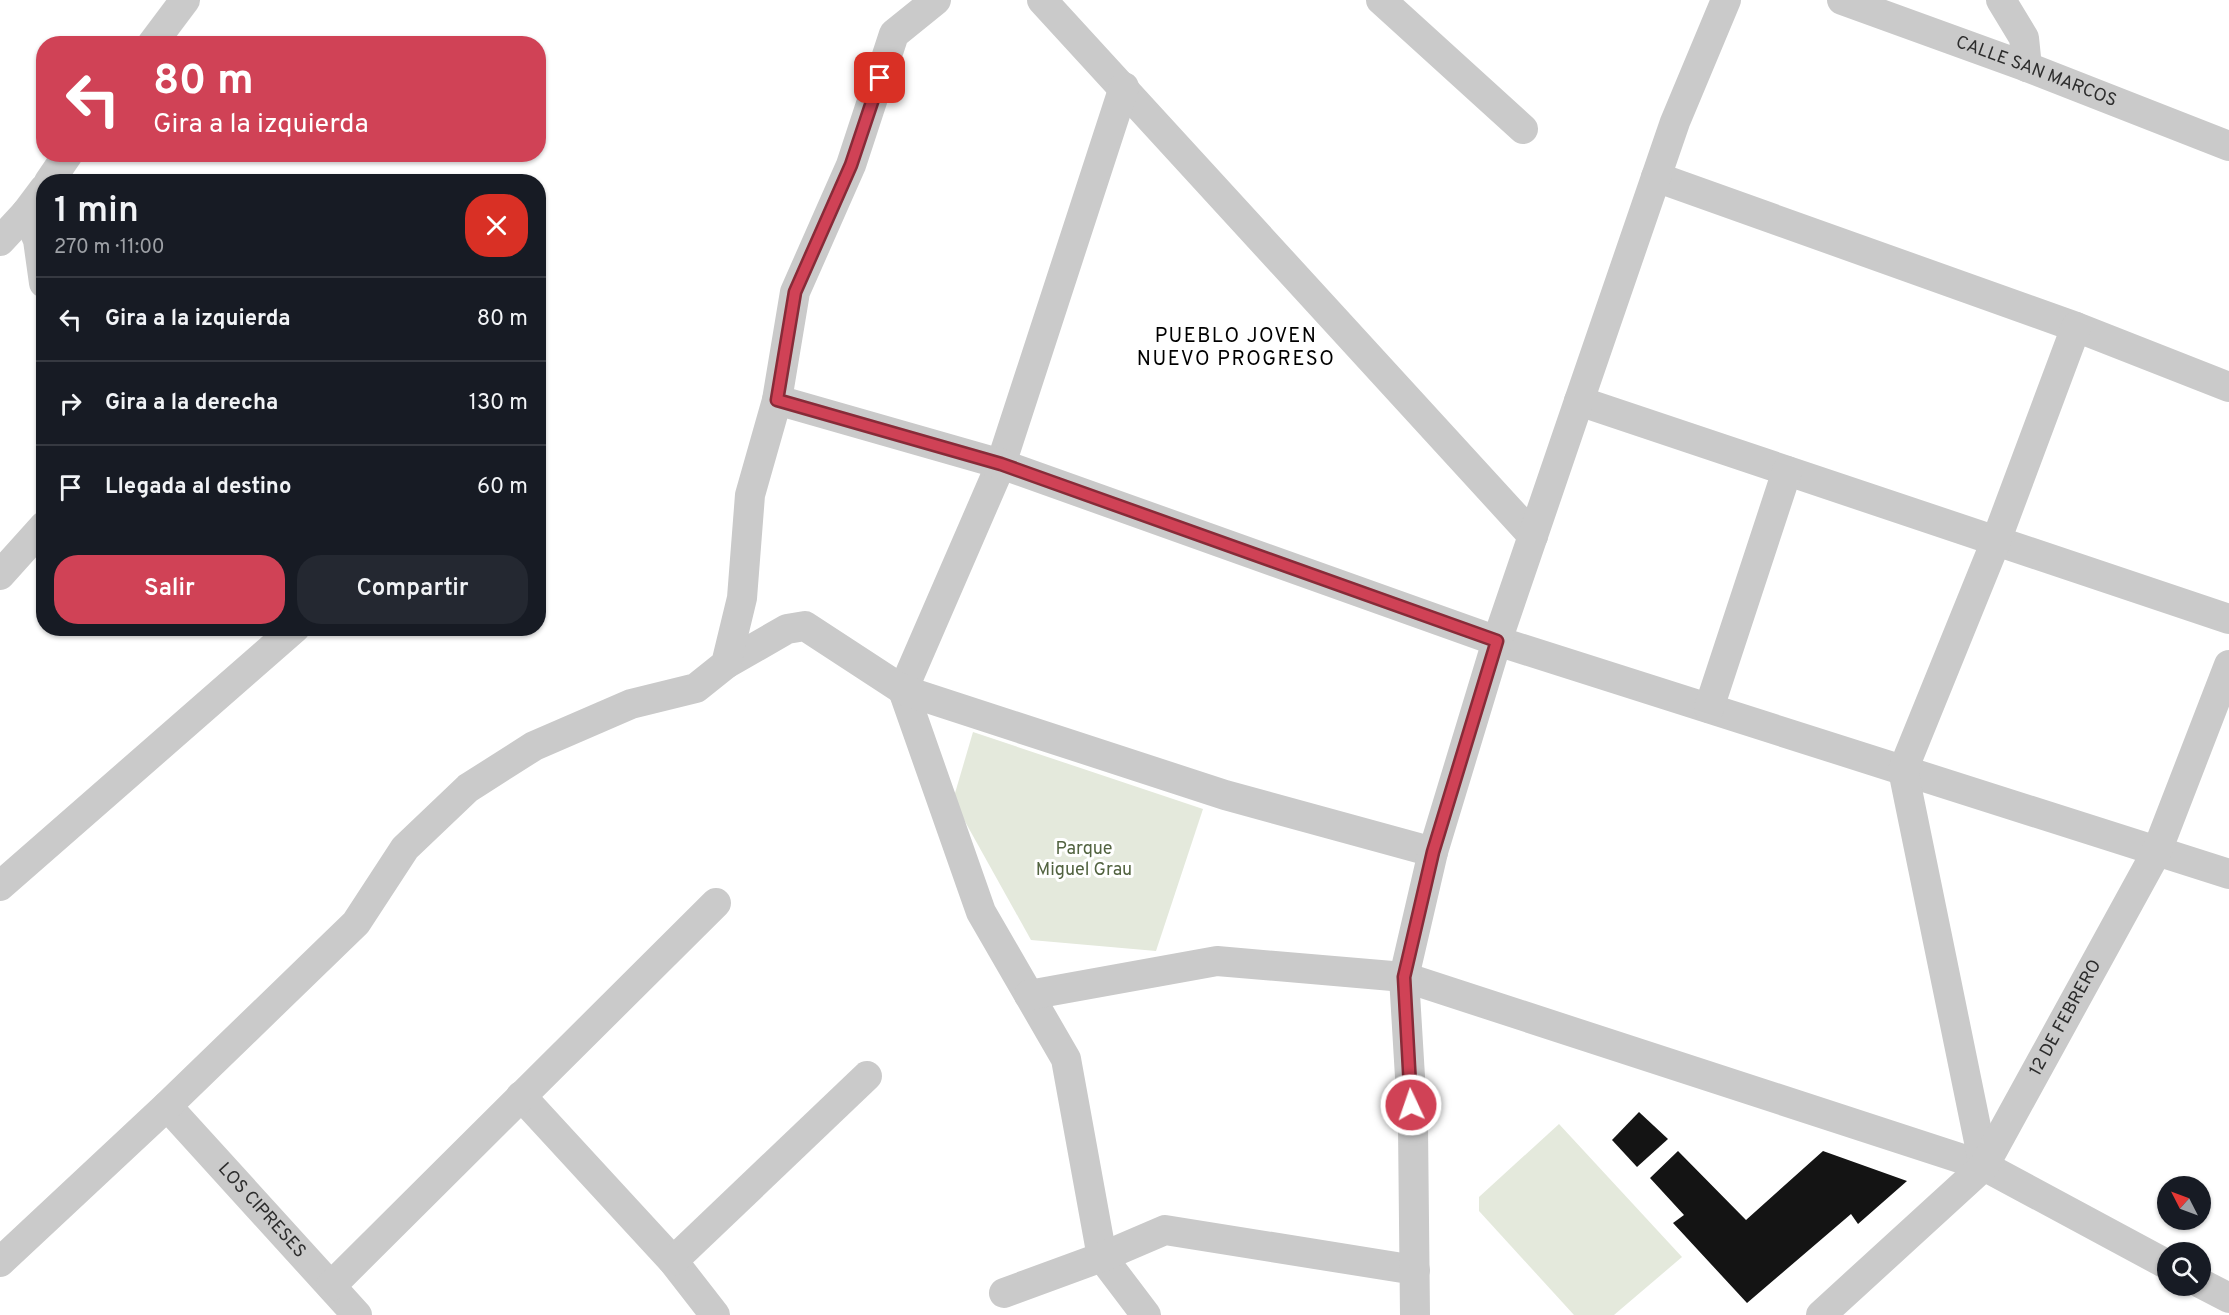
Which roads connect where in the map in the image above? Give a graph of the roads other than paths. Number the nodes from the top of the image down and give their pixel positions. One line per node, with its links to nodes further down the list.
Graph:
1 (185, 0): 8 (street)
2 (936, 0): 20 (street)
3 (1042, 0): 10 (street)
4 (1381, 0): 11 (street)
5 (1726, 0): 13 (street)
6 (1842, 0): 9 (street, CALLE SAN MARCOS)
7 (2001, 0): 9 (street)
8 (158, 36)
9 (2027, 67): 12 (street, CALLE SAN MARCOS)
10 (1124, 87): 22 (street); 25 (street)
11 (1523, 129)
12 (2229, 146)
13 (1656, 177): 18 (street); 21 (street)
14 (36, 200): 15 (street)
15 (26, 213): 16 (street); 17 (street)
16 (36, 236)
17 (0, 241)
18 (2076, 327): 19 (street); 26 (street)
19 (2229, 387)
20 (777, 400): 22 (street); 31 (street)
21 (1579, 401): 23 (street); 25 (street)
22 (1001, 464): 30 (street); 33 (street)
23 (1787, 471): 26 (street); 34 (street)
24 (36, 535): 27 (street)
25 (1533, 536): 30 (street)
26 (1996, 541): 28 (street); 35 (street)
27 (0, 575)
28 (2229, 620)
29 (286, 636): 39 (street)
30 (1497, 641): 34 (street); 37 (street)
31 (726, 664): 33 (street); 45 (street)
32 (2229, 665): 36 (street, 12 DE FEBRERO)
33 (903, 690): 37 (street); 42 (street)
34 (1708, 708): 35 (street)
35 (1903, 770): 36 (street); 46 (street)
36 (2157, 850): 38 (street); 46 (street, 12 DE FEBRERO)
37 (1433, 852): 41 (street)
38 (2229, 874)
39 (0, 886)
40 (716, 903): 44 (street)
41 (1404, 977): 42 (street); 46 (street); 51 (street)
42 (1029, 995): 47 (street)
43 (867, 1076): 49 (street)
44 (521, 1096): 49 (street); 52 (street)
45 (167, 1106): 50 (street); 52 (street, LOS CIPRESES)
46 (1984, 1166): 48 (street); 60 (street, 12 DE FEBRERO)
47 (1102, 1257): 51 (street); 54 (street); 58 (street)
48 (2157, 1259)
49 (672, 1261): 57 (street)
50 (0, 1262)
51 (1415, 1270): 59 (street)
52 (331, 1286): 56 (street, LOS CIPRESES)
53 (2211, 1289): 55 (street)
54 (1004, 1293)
55 (2229, 1298)
56 (357, 1315)
57 (715, 1315)
58 (1146, 1315)
59 (1416, 1315)
60 (1821, 1315)

